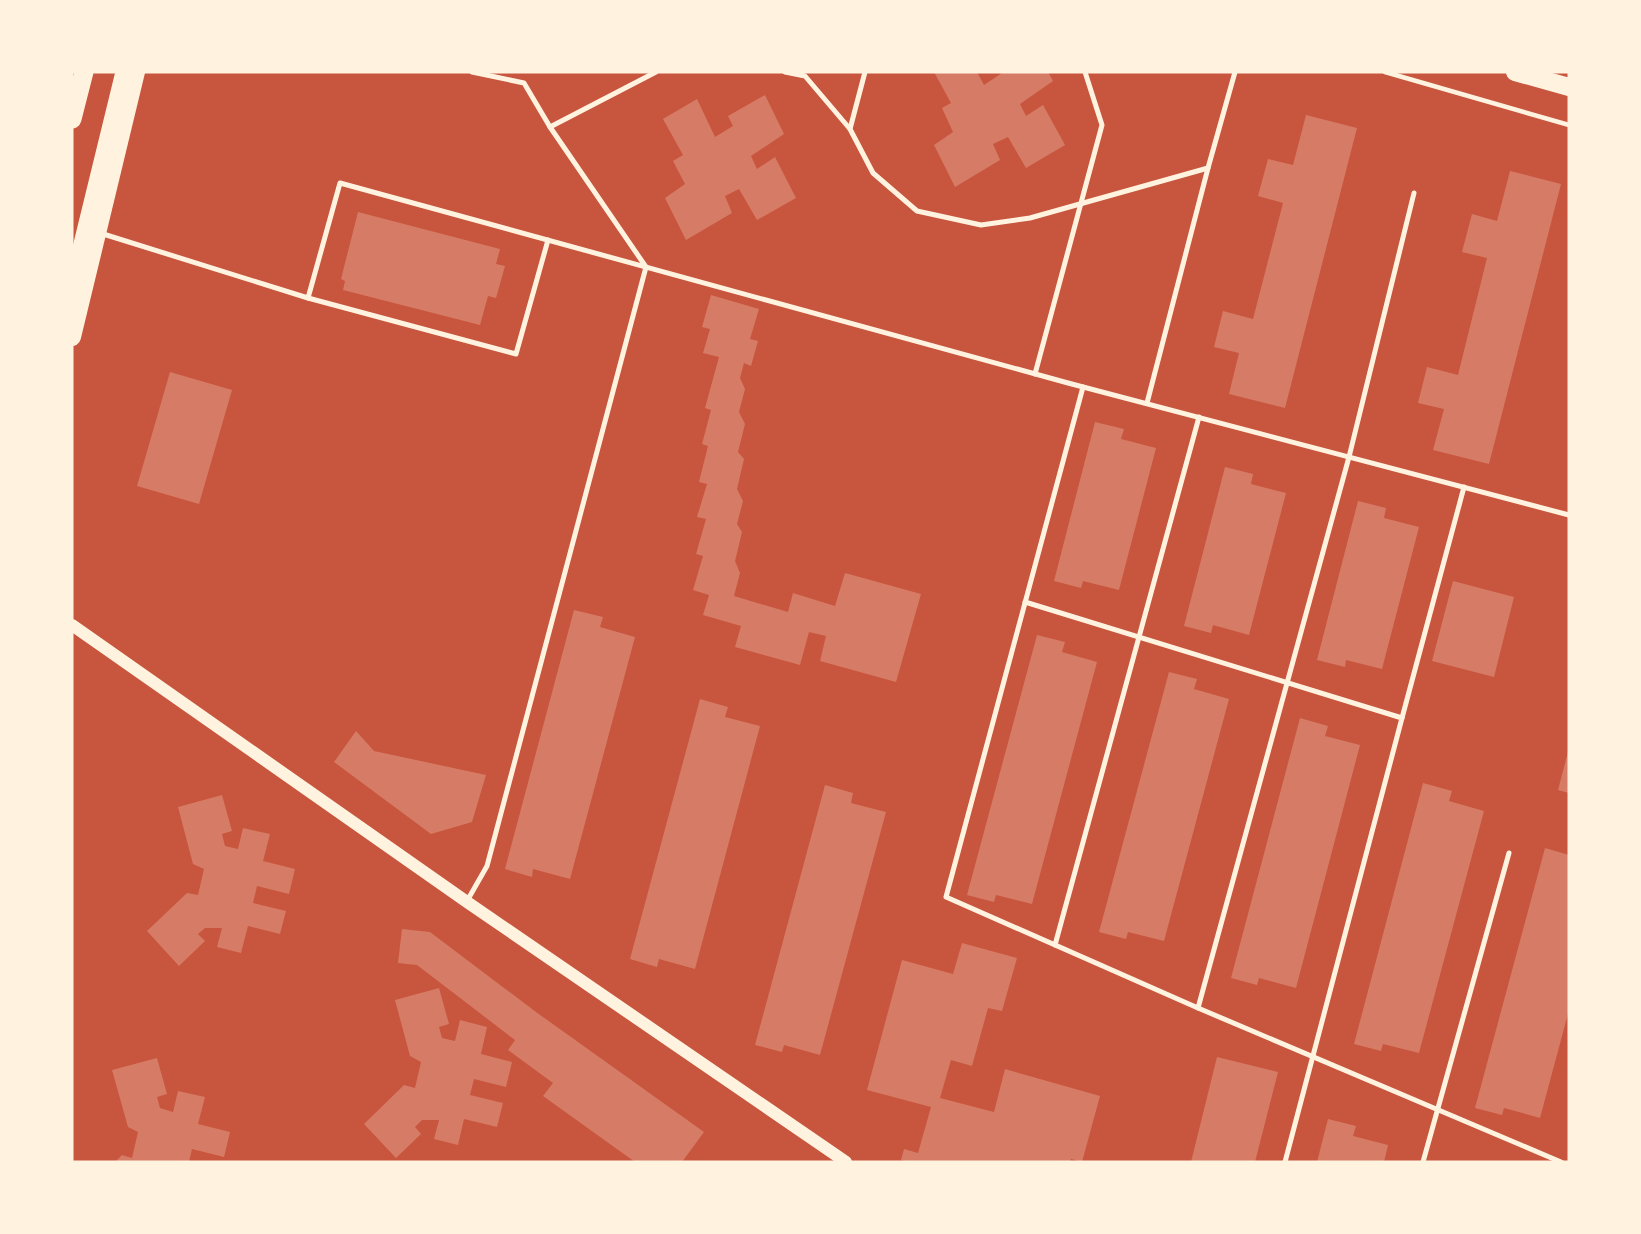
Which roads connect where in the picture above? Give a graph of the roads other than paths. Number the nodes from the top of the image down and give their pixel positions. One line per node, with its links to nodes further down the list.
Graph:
1 (84, 72): 12 (highway)
2 (125, 72): 17 (highway)
3 (136, 72): 19 (main road)
4 (472, 72): 13 (lane)
5 (656, 72): 13 (lane)
6 (785, 72): 14 (lane)
7 (865, 72): 14 (lane)
8 (1085, 72): 18 (lane)
9 (1235, 72): 15 (lane)
10 (1515, 72): 11 (main road)
11 (1569, 87)
12 (72, 120)
13 (550, 127): 21 (lane)
14 (850, 129): 18 (lane)
15 (1208, 168): 18 (lane); 28 (lane)
16 (1415, 193): 30 (lane)
17 (93, 202): 22 (highway); 24 (highway)
18 (1079, 204): 26 (lane)
19 (97, 232): 23 (lane); 25 (main road)
20 (548, 240): 21 (lane); 23 (lane); 23 (lane)
21 (646, 267): 26 (lane); 39 (lane)
22 (72, 289)
23 (308, 298)
24 (72, 318)
25 (72, 337)
26 (1035, 374): 27 (lane)
27 (1083, 387): 28 (lane); 33 (lane)
28 (1147, 403): 29 (lane)
29 (1199, 417): 30 (lane); 35 (lane)
30 (1349, 457): 31 (lane); 36 (lane)
31 (1464, 487): 32 (lane); 37 (lane)
32 (1569, 515)
33 (1026, 602): 35 (lane); 40 (lane)
34 (72, 625): 39 (street)
35 (1138, 637): 36 (lane); 40 (lane)
36 (1287, 682): 37 (lane); 41 (lane)
37 (1402, 718): 42 (lane)
38 (1508, 853): 43 (lane)
39 (467, 902): 44 (street)
40 (1055, 945): 41 (lane)
41 (1198, 1008): 42 (lane)
42 (1314, 1057): 43 (lane); 45 (lane)
43 (1437, 1110): 46 (lane); 47 (lane)
44 (846, 1162)
45 (1285, 1162)
46 (1423, 1162)
47 (1561, 1162)

